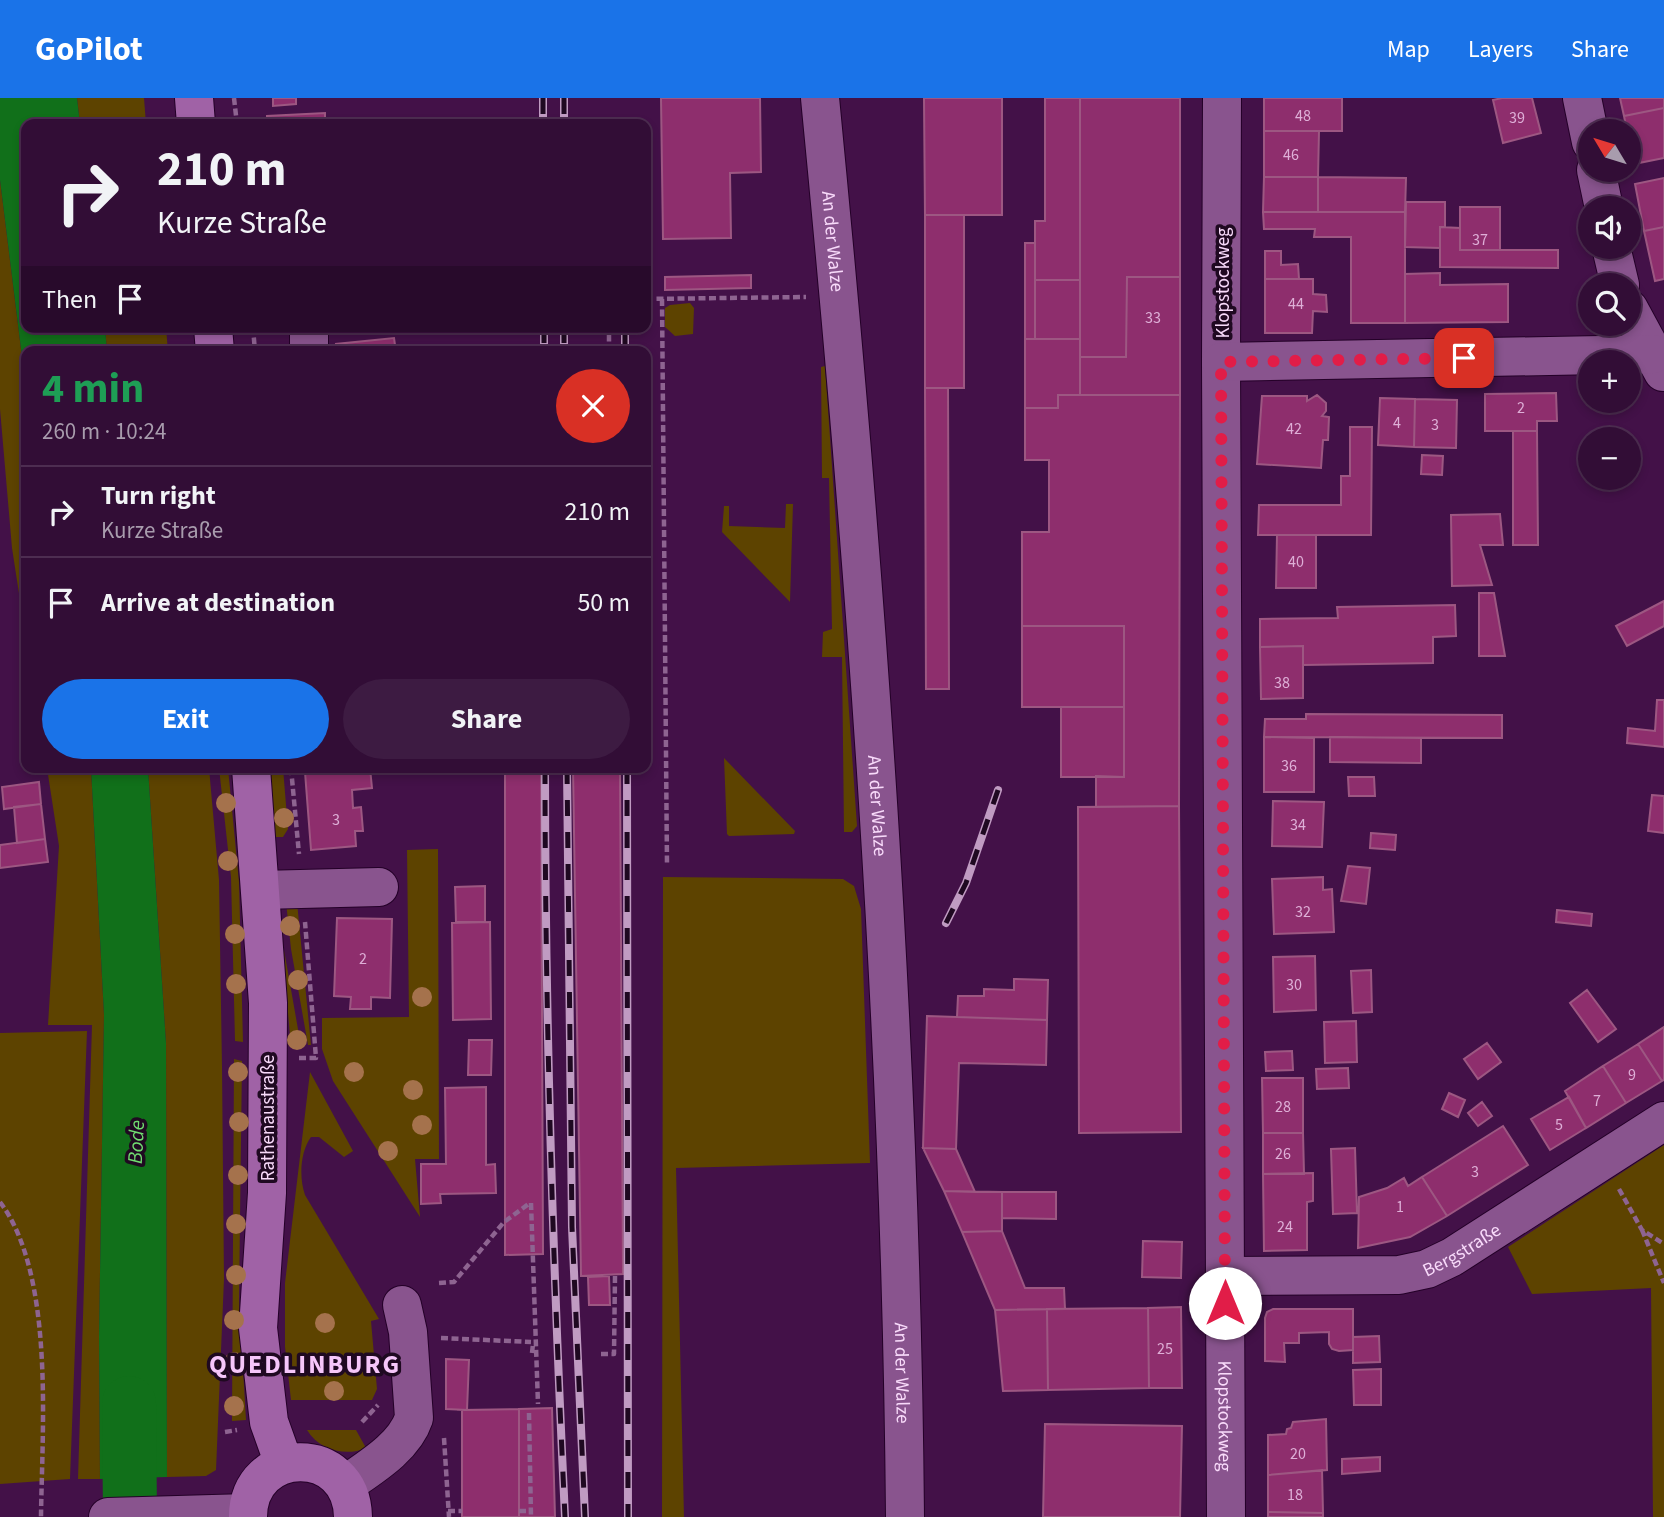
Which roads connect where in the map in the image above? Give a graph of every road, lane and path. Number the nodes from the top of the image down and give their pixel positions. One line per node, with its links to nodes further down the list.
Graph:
1 (194, 98): 6 (main road)
2 (234, 98): 7 (path)
3 (820, 98): 9 (street, An der Walze)
4 (1222, 98): 13 (street, Klopstockweg)
5 (1582, 98): 8 (street)
6 (196, 119)
7 (236, 119)
8 (1586, 119)
9 (839, 295): 11 (path); 47 (street, An der Walze)
10 (651, 299): 11 (path)
11 (662, 299): 17 (path)
12 (1641, 331): 14 (street)
13 (1221, 362): 14 (street); 28 (street, Klopstockweg)
14 (1659, 364)
15 (251, 773): 19 (main road, Rathenaustraße)
16 (291, 773): 20 (path)
17 (667, 866)
18 (379, 887): 20 (street)
19 (261, 890): 20 (street); 38 (main road, Rathenaustraße)
20 (303, 890): 21 (path)
21 (316, 1058)
22 (1664, 1121): 23 (street, Bergstraße)
23 (1603, 1161): 25 (path); 28 (street, Bergstraße)
24 (0, 1202): 45 (path)
25 (1642, 1230): 26 (path); 30 (path)
26 (1664, 1244)
27 (615, 1276): 35 (path)
28 (1225, 1276): 48 (street, Klopstockweg)
29 (439, 1283): 33 (path)
30 (1664, 1283)
31 (402, 1305): 39 (street)
32 (441, 1338): 33 (path)
33 (534, 1343): 34 (path); 36 (path)
34 (532, 1353)
35 (601, 1354)
36 (538, 1404)
37 (529, 1413): 43 (path)
38 (284, 1464): 39 (main road); 44 (main road)
39 (349, 1501)
40 (448, 1511): 41 (path)
41 (462, 1511)
42 (519, 1511): 43 (path)
43 (531, 1514)
44 (239, 1515): 46 (street)
45 (41, 1517)
46 (108, 1517)
47 (905, 1517)
48 (1226, 1517)

